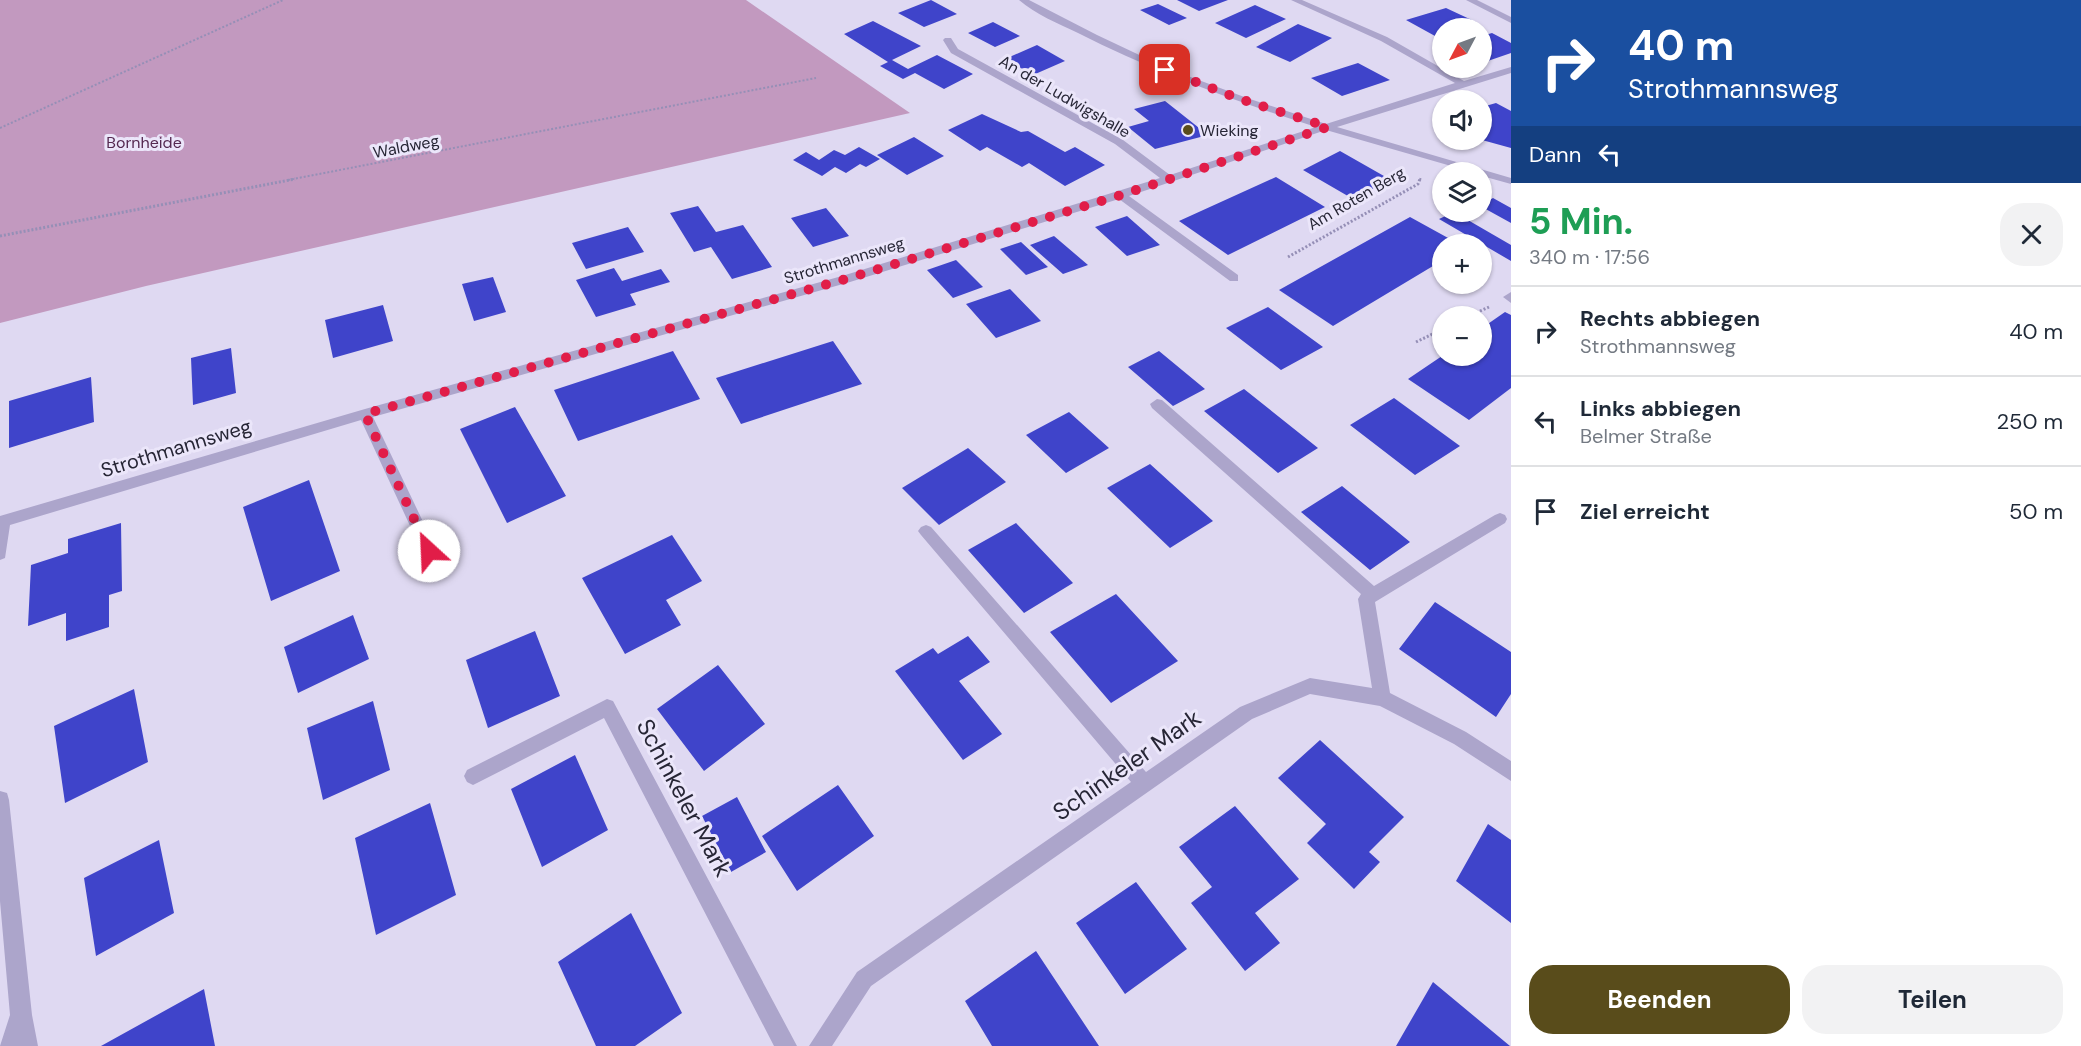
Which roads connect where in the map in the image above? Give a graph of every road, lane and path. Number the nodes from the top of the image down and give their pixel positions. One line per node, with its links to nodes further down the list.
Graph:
1 (283, 0): 11 (path)
2 (1023, 0): 10 (street)
3 (1295, 0): 9 (street)
4 (1470, 0): 5 (street)
5 (1511, 20)
6 (948, 40): 15 (street, An der Ludwigshalle)
7 (1511, 70): 9 (street, Strothmannsweg)
8 (816, 78): 18 (path, Waldweg)
9 (1463, 84): 10 (street, Strothmannsweg)
10 (1328, 127): 12 (street); 15 (street, Strothmannsweg)
11 (0, 128)
12 (1430, 158): 13 (street); 19 (path, Am Roten Berg)
13 (1445, 162)
14 (1492, 175): 16 (street)
15 (1168, 179): 17 (street, Strothmannsweg)
16 (1511, 181)
17 (1121, 195): 20 (street); 24 (street, Strothmannsweg)
18 (0, 236)
19 (1288, 257)
20 (1234, 278)
21 (1432, 334): 22 (path)
22 (1416, 342)
23 (1157, 404): 30 (street)
24 (365, 414): 26 (street, Strothmannsweg); 28 (street)
25 (1500, 519): 30 (street)
26 (2, 522): 29 (street)
27 (926, 531): 34 (street)
28 (429, 551)
29 (0, 553)
30 (1372, 594): 31 (street)
31 (1382, 698): 32 (street, Schinkeler Mark); 34 (street, Schinkeler Mark)
32 (1511, 772)
33 (473, 776): 39 (street, Schinkeler Mark)
34 (1144, 784): 40 (street, Schinkeler Mark)
35 (0, 800): 36 (street)
36 (21, 1015): 37 (street); 38 (street)
37 (9, 1046)
38 (27, 1046)
39 (786, 1046)
40 (820, 1046)

